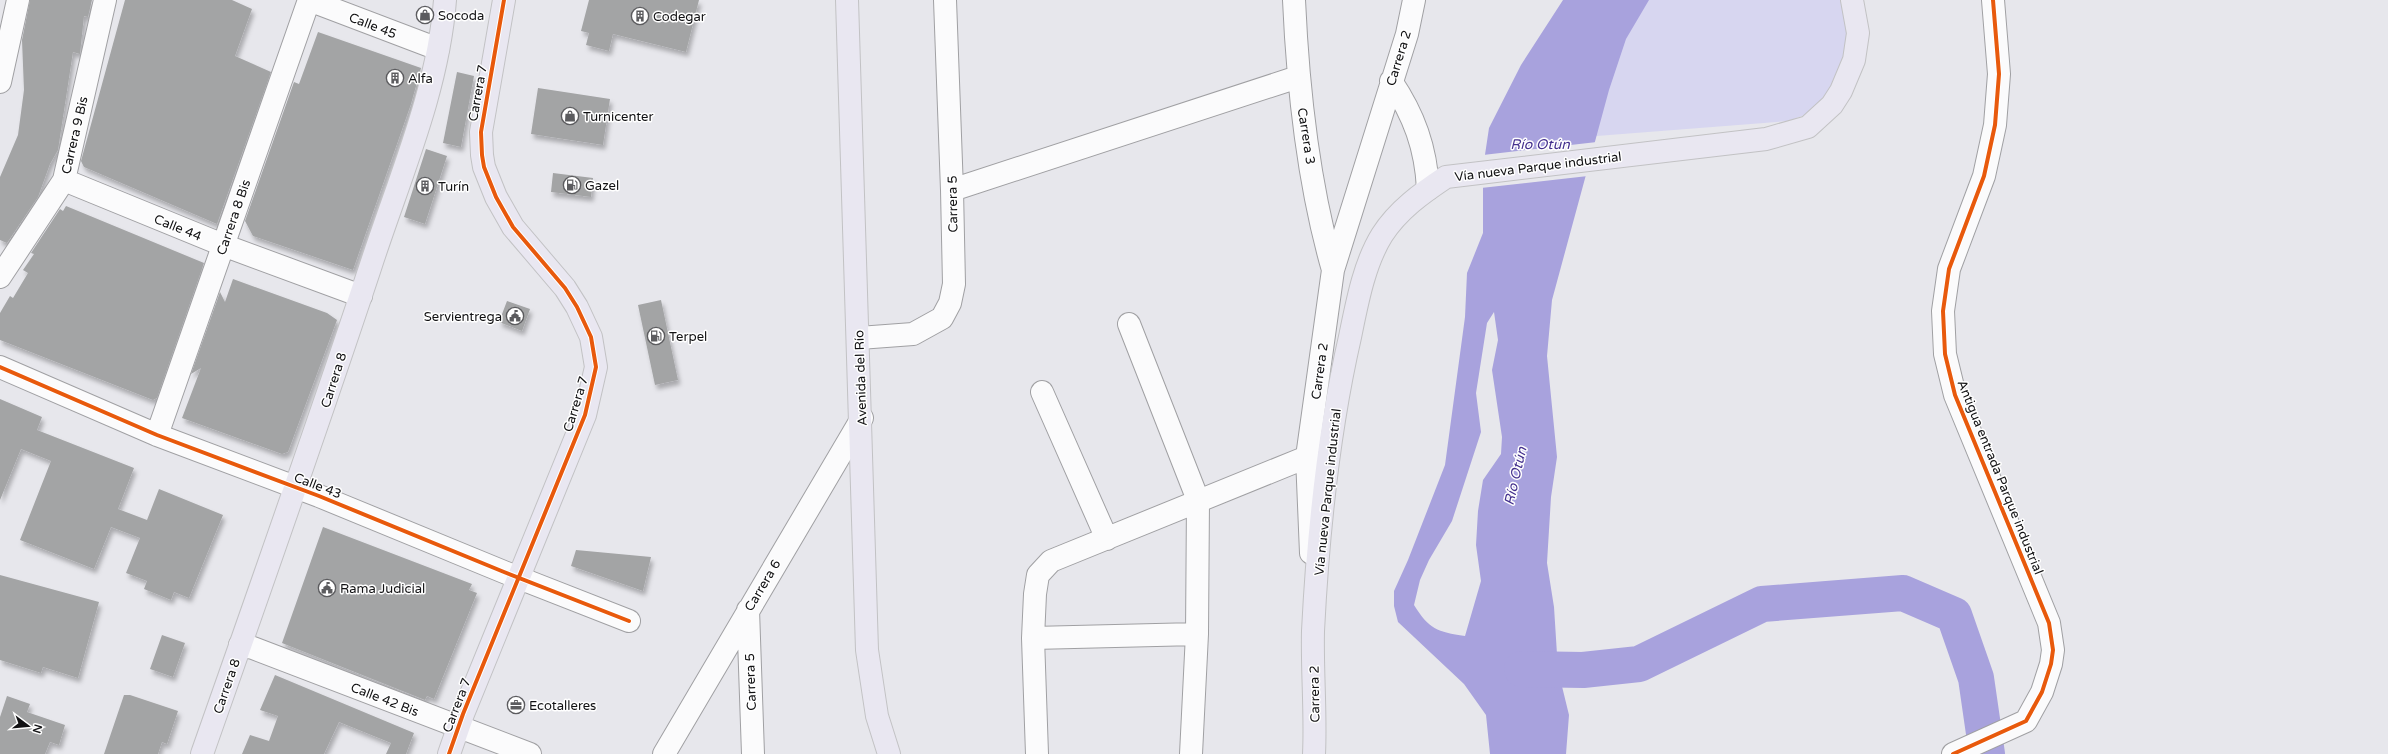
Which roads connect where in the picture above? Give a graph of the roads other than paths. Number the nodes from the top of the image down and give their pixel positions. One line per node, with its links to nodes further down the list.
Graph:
1 (18, 0): 15 (street)
2 (105, 0): 16 (street, Carrera 9 Bis)
3 (309, 0): 12 (street, Calle 45); 19 (street, Carrera 8 Bis)
4 (444, 0): 12 (main road, Carrera 8)
5 (504, 0): 33 (main road, Carrera 7)
6 (847, 0): 24 (main road, Avenida del Río)
7 (945, 0): 18 (street, Carrera 5)
8 (1294, 0): 13 (street, Carrera 3)
9 (1414, 0): 14 (street, Carrera 2)
10 (1852, 0): 17 (main road, Vía nueva Parque industrial)
11 (1993, 0): 50 (street, Antigua entrada Parque industrial)
12 (438, 49): 22 (main road, Carrera 8)
13 (1298, 77): 18 (street); 20 (street, Carrera 3)
14 (1391, 81): 17 (street); 20 (street, Carrera 2)
15 (0, 82)
16 (64, 180): 19 (street, Calle 44); 21 (street, Carrera 9 Bis)
17 (1428, 189): 36 (main road, Vía nueva Parque industrial)
18 (952, 190): 24 (street, Carrera 5)
19 (223, 246): 22 (street, Calle 44); 28 (street, Carrera 8 Bis)
20 (1333, 270): 29 (street, Carrera 2)
21 (0, 277)
22 (361, 296): 30 (main road, Carrera 8)
23 (1129, 324): 31 (street)
24 (859, 338): 27 (main road, Avenida del Río)
25 (0, 367): 28 (street, Calle 43)
26 (1042, 392): 32 (street)
27 (862, 418): 34 (street, Carrera 6); 46 (main road, Avenida del Río)
28 (157, 435): 30 (street, Calle 43)
29 (1307, 457): 31 (street); 36 (street, Carrera 2)
30 (297, 487): 33 (street, Calle 43); 39 (main road, Carrera 8)
31 (1198, 500): 32 (street); 37 (street)
32 (1107, 539): 38 (street)
33 (518, 577): 35 (street, Calle 43); 40 (main road, Carrera 7)
34 (748, 610): 44 (street, Carrera 6); 45 (street, Carrera 5)
35 (629, 621)
36 (1313, 631): 49 (main road, Carrera 2)
37 (1198, 634): 38 (street); 48 (street)
38 (1033, 638): 47 (street)
39 (247, 646): 40 (street, Calle 42 Bis); 41 (main road, Carrera 8)
40 (458, 726): 42 (main road, Carrera 7); 43 (street, Calle 42 Bis)
41 (202, 754)
42 (449, 754)
43 (530, 754)
44 (664, 754)
45 (753, 754)
46 (889, 754)
47 (1037, 754)
48 (1191, 754)
49 (1314, 754)
50 (1954, 754)

